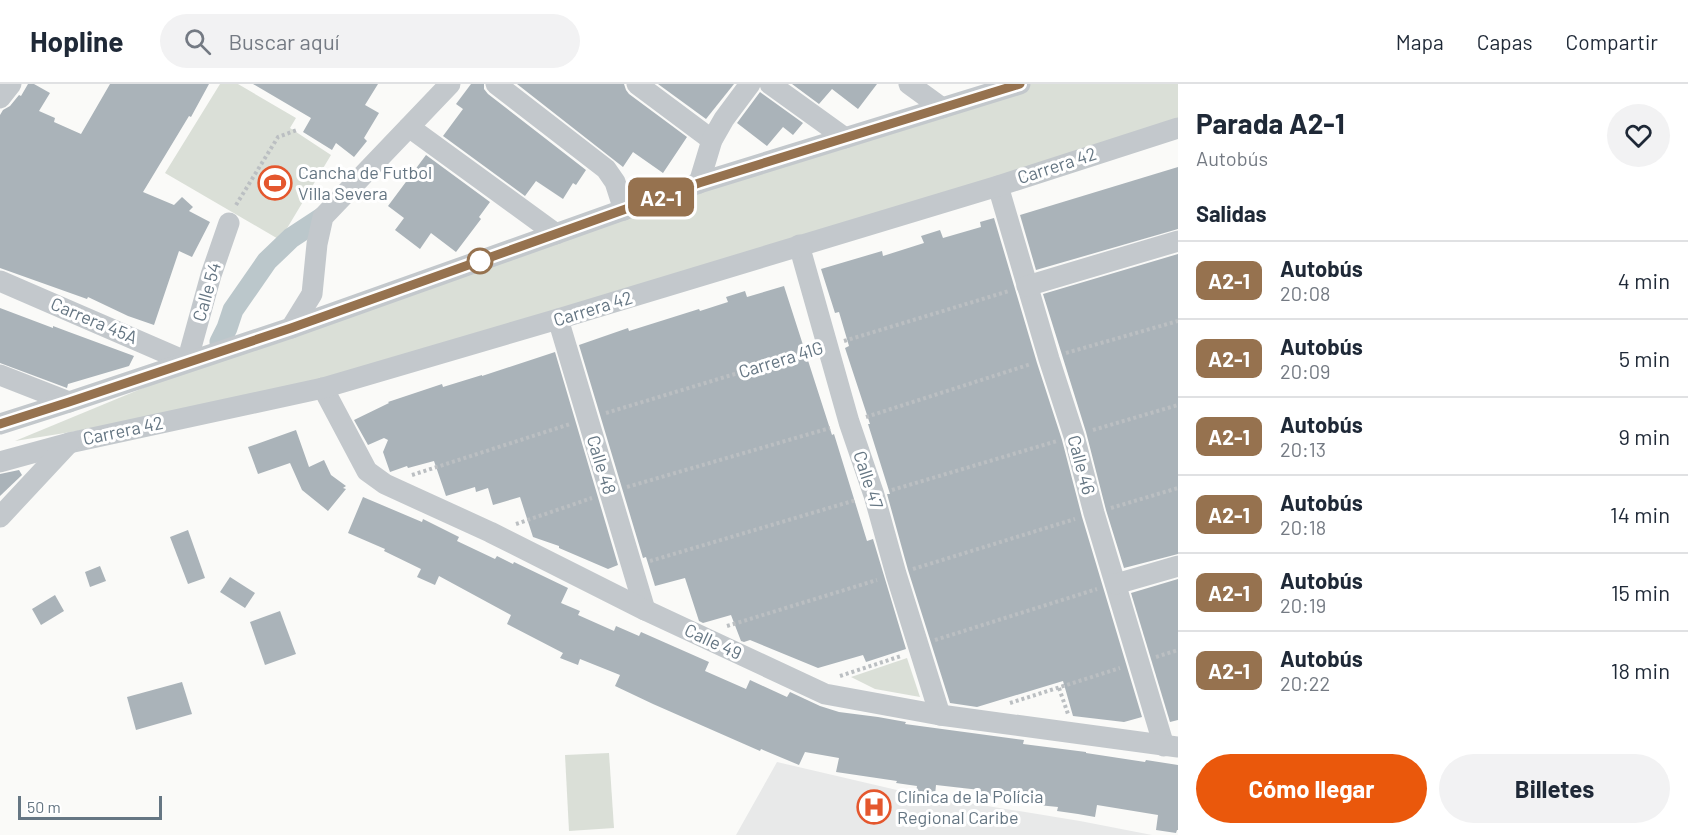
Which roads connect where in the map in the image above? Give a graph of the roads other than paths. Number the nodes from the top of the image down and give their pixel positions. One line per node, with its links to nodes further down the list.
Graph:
1 (11, 84): 9 (street)
2 (450, 84): 11 (street)
3 (496, 84): 17 (street)
4 (637, 84): 14 (street)
5 (750, 84): 14 (street)
6 (770, 84): 13 (street)
7 (909, 84): 10 (street)
8 (1020, 84): 10 (street)
9 (0, 98)
10 (942, 108): 13 (street)
11 (409, 127): 19 (street); 24 (street)
12 (1178, 128): 16 (street, Carrera 42)
13 (844, 138): 15 (street)
14 (712, 140): 15 (street)
15 (699, 183): 17 (street)
16 (998, 186): 21 (street, Carrera 42); 23 (street, Calle 46)
17 (624, 210): 19 (street)
18 (229, 223): 28 (street, Calle 54)
19 (556, 234): 25 (street)
20 (1178, 241): 23 (street)
21 (799, 245): 26 (street, Carrera 42); 39 (street, Calle 47)
22 (0, 281): 28 (street, Carrera 45A)
23 (1027, 285): 37 (street, Calle 46)
24 (312, 294): 25 (street); 27 (street)
25 (337, 311): 27 (street)
26 (558, 320): 30 (street, Carrera 42); 38 (street, Calle 48)
27 (291, 328): 28 (street)
28 (188, 362): 31 (street)
29 (0, 375): 31 (street)
30 (322, 388): 33 (street, Carrera 42); 38 (street, Calle 49)
31 (69, 402): 32 (street)
32 (0, 424)
33 (69, 443): 34 (street, Carrera 42); 35 (street)
34 (0, 462)
35 (0, 517)
36 (1178, 566): 37 (street)
37 (1116, 584): 40 (street, Calle 46)
38 (645, 610): 39 (street, Calle 49)
39 (940, 715): 40 (street, Calle 49)
40 (1171, 746)

